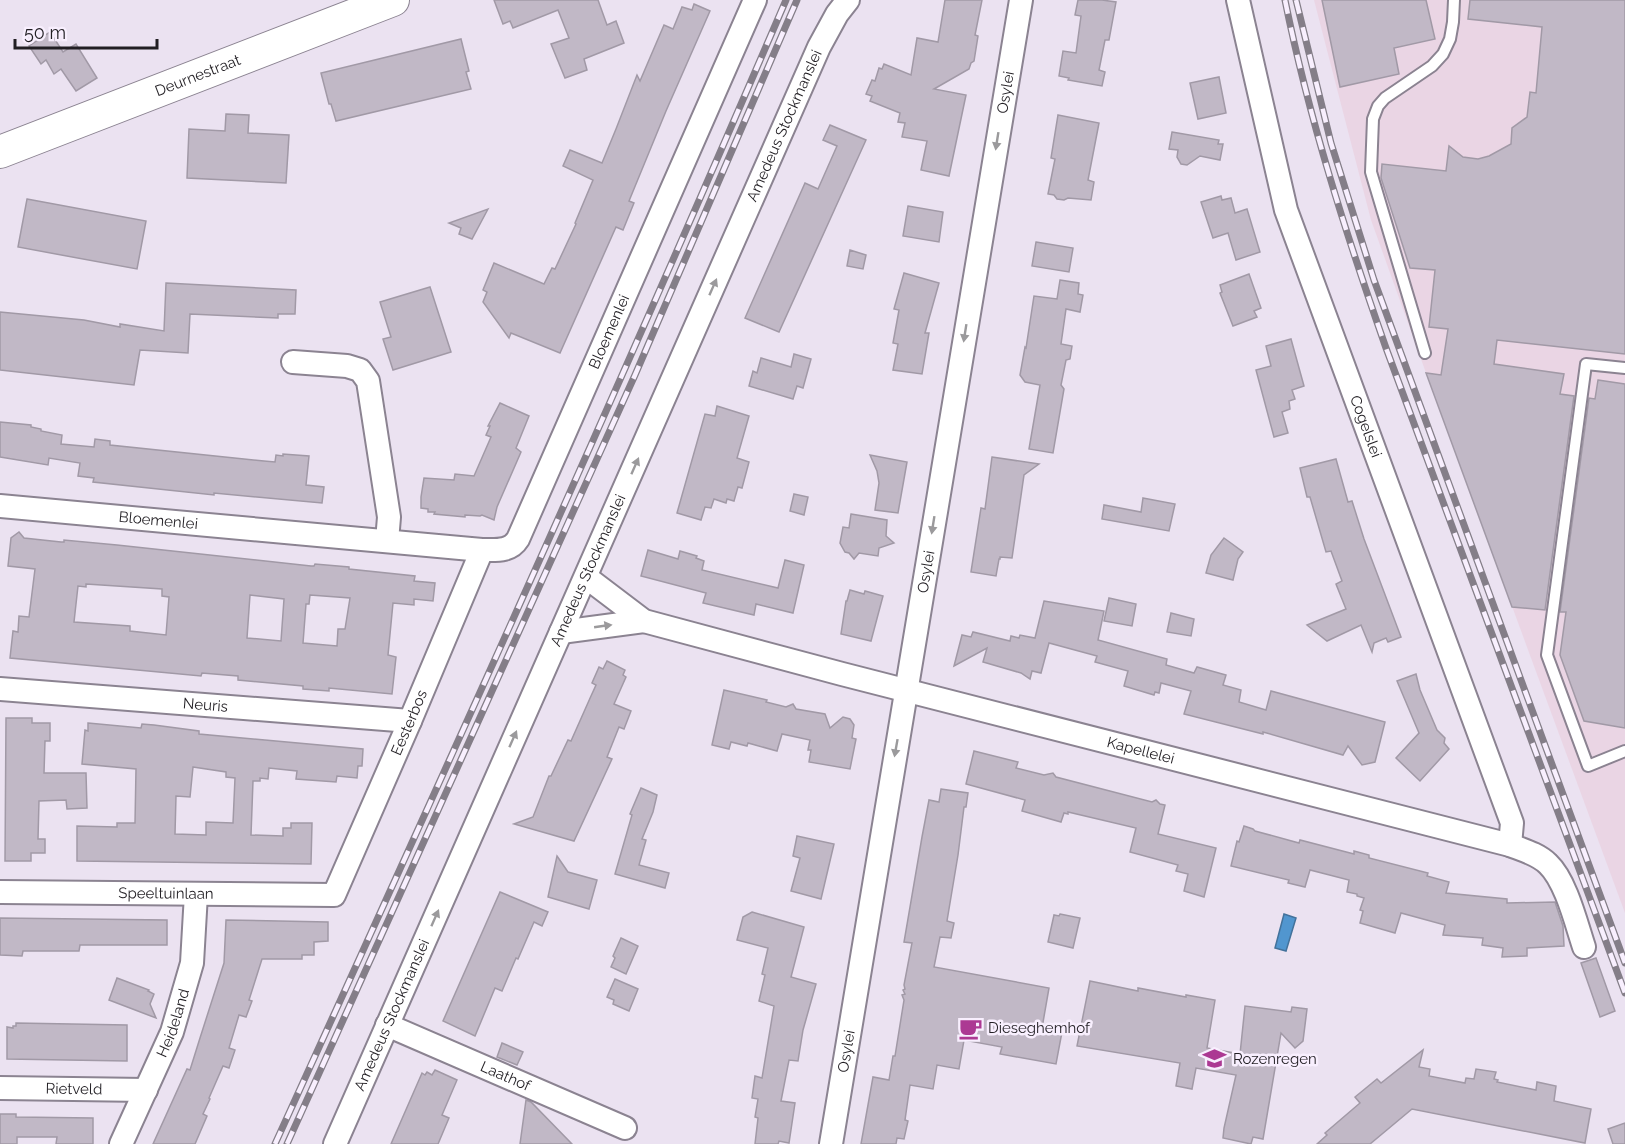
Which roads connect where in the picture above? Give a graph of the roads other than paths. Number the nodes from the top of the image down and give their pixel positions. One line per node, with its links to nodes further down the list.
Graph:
1 (393, 0): 7 (street, Deurnestraat)
2 (755, 0): 13 (street, Bloemenlei)
3 (848, 0): 14 (street, Amedeus Stockmanslei, one-way to 3)
4 (1020, 0): 18 (street, Osylei, one-way to 18)
5 (1238, 0): 21 (street, Cogelslei)
6 (1454, 0): 8 (lane)
7 (0, 152)
8 (1425, 353)
9 (293, 362): 12 (street)
10 (1625, 368): 20 (lane)
11 (0, 506): 12 (street, Bloemenlei)
12 (387, 542): 13 (street, Bloemenlei)
13 (482, 550): 19 (street, Eesterbos)
14 (586, 577): 15 (street, Kapellelei); 16 (street, Amedeus Stockmanslei)
15 (644, 621): 16 (street, Kapellelei, one-way to 15); 18 (street, Kapellelei)
16 (561, 632): 26 (street, Amedeus Stockmanslei, one-way to 16)
17 (0, 689): 19 (street, Neuris)
18 (906, 691): 21 (street, Kapellelei); 32 (street, Osylei, one-way to 32)
19 (410, 721): 24 (street, Eesterbos)
20 (1625, 751)
21 (1510, 845): 25 (street, Kapellelei)
22 (0, 892): 23 (street, Speeltuinlaan)
23 (196, 894): 24 (street, Speeltuinlaan); 28 (street, Heideland)
24 (334, 895)
25 (1584, 947)
26 (387, 1026): 29 (street, Laathof); 31 (street, Amedeus Stockmanslei)
27 (0, 1088): 28 (street, Rietveld)
28 (146, 1090): 30 (street, Heideland)
29 (624, 1128)
30 (121, 1144)
31 (335, 1144)
32 (831, 1144)

